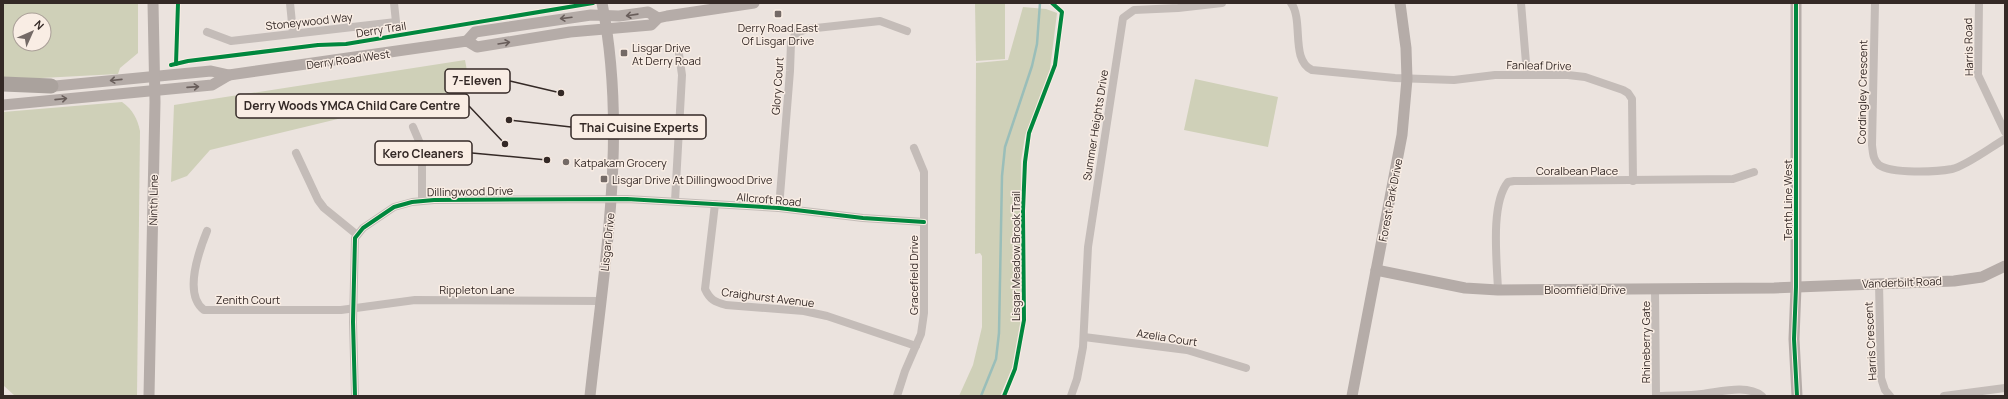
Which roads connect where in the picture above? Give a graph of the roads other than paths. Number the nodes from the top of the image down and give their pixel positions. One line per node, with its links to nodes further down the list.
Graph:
1 (153, 3): 22 (street, Ninth Line)
2 (290, 3): 18 (street)
3 (394, 3): 18 (street, Stoneywood Way)
4 (602, 3): 13 (street, Lisgar Drive)
5 (754, 3): 14 (street, Derry Road West)
6 (1222, 3): 53 (street, Summer Heights Drive)
7 (1291, 3): 24 (street)
8 (1400, 3): 24 (street, Forest Park Drive)
9 (1521, 3): 21 (street)
10 (1796, 3): 48 (street, Tenth Line West)
11 (1875, 3): 32 (street, Cordingley Crescent)
12 (1979, 3): 31 (street, Harris Road)
13 (605, 16): 14 (street, Derry Road West, one-way to 13); 15 (street, Lisgar Drive); 19 (street, Derry Road West, one-way to 19)
14 (658, 18): 15 (street, Derry Road West)
15 (608, 30): 19 (street, Derry Road West, one-way to 15); 37 (street, Lisgar Drive)
16 (907, 31): 41 (street, Glory Court)
17 (207, 32): 18 (street, Stoneywood Way)
18 (293, 33)
19 (467, 41): 23 (street, Derry Road West)
20 (679, 54): 39 (street)
21 (1527, 75): 24 (street, Fanleaf Drive); 36 (street, Fanleaf Drive)
22 (155, 76): 23 (street, Derry Road West); 26 (street, Derry Road West, one-way to 26); 27 (street, Ninth Line)
23 (229, 76): 27 (street, Derry Road West, one-way to 23)
24 (1407, 79): 46 (street, Forest Park Drive)
25 (3, 84): 26 (highway)
26 (51, 86): 28 (street, Derry Road West)
27 (155, 90): 29 (street, Derry Road West, one-way to 27); 57 (street, Ninth Line)
28 (3, 92)
29 (3, 105)
30 (413, 127): 38 (street)
31 (2005, 132)
32 (2005, 139)
33 (914, 148): 42 (street, Gracefield Drive)
34 (296, 153): 44 (street)
35 (1754, 172): 36 (street, Coralbean Place)
36 (1632, 181): 50 (street, Coralbean Place)
37 (612, 199): 38 (street, Dillingwood Drive); 39 (street, Allcroft Road); 51 (street, Lisgar Drive)
38 (422, 201): 44 (street, Dillingwood Drive)
39 (675, 201): 40 (street, Allcroft Road)
40 (715, 204): 41 (street, Allcroft Road); 54 (street, Craighurst Avenue)
41 (779, 208): 42 (street, Allcroft Road)
42 (924, 222): 54 (street, Gracefield Drive)
43 (207, 231): 52 (street, Zenith Court)
44 (356, 234): 52 (street)
45 (2005, 266): 47 (street, Vanderbilt Road)
46 (1376, 270): 50 (street, Bloomfield Drive); 62 (street, Forest Park Drive)
47 (1878, 283): 48 (street, Vanderbilt Road); 67 (street, Harris Crescent)
48 (1796, 287): 49 (street, Bloomfield Drive); 66 (street, Tenth Line West)
49 (1655, 288): 50 (street, Bloomfield Drive); 63 (street, Rhineberry Gate)
50 (1498, 290)
51 (601, 300): 52 (street, Rippleton Lane); 59 (street, Lisgar Drive)
52 (353, 308): 58 (street)
53 (1084, 336): 55 (street, Azelia Court); 61 (street, Summer Heights Drive)
54 (916, 346): 60 (street, Gracefield Drive)
55 (1246, 368)
56 (2005, 388): 68 (street)
57 (149, 396)
58 (355, 396)
59 (590, 396)
60 (897, 396)
61 (1071, 396)
62 (1352, 396)
63 (1656, 396)
64 (1659, 396): 65 (street)
65 (1762, 396)
66 (1797, 396)
67 (1890, 396)
68 (1944, 396)

